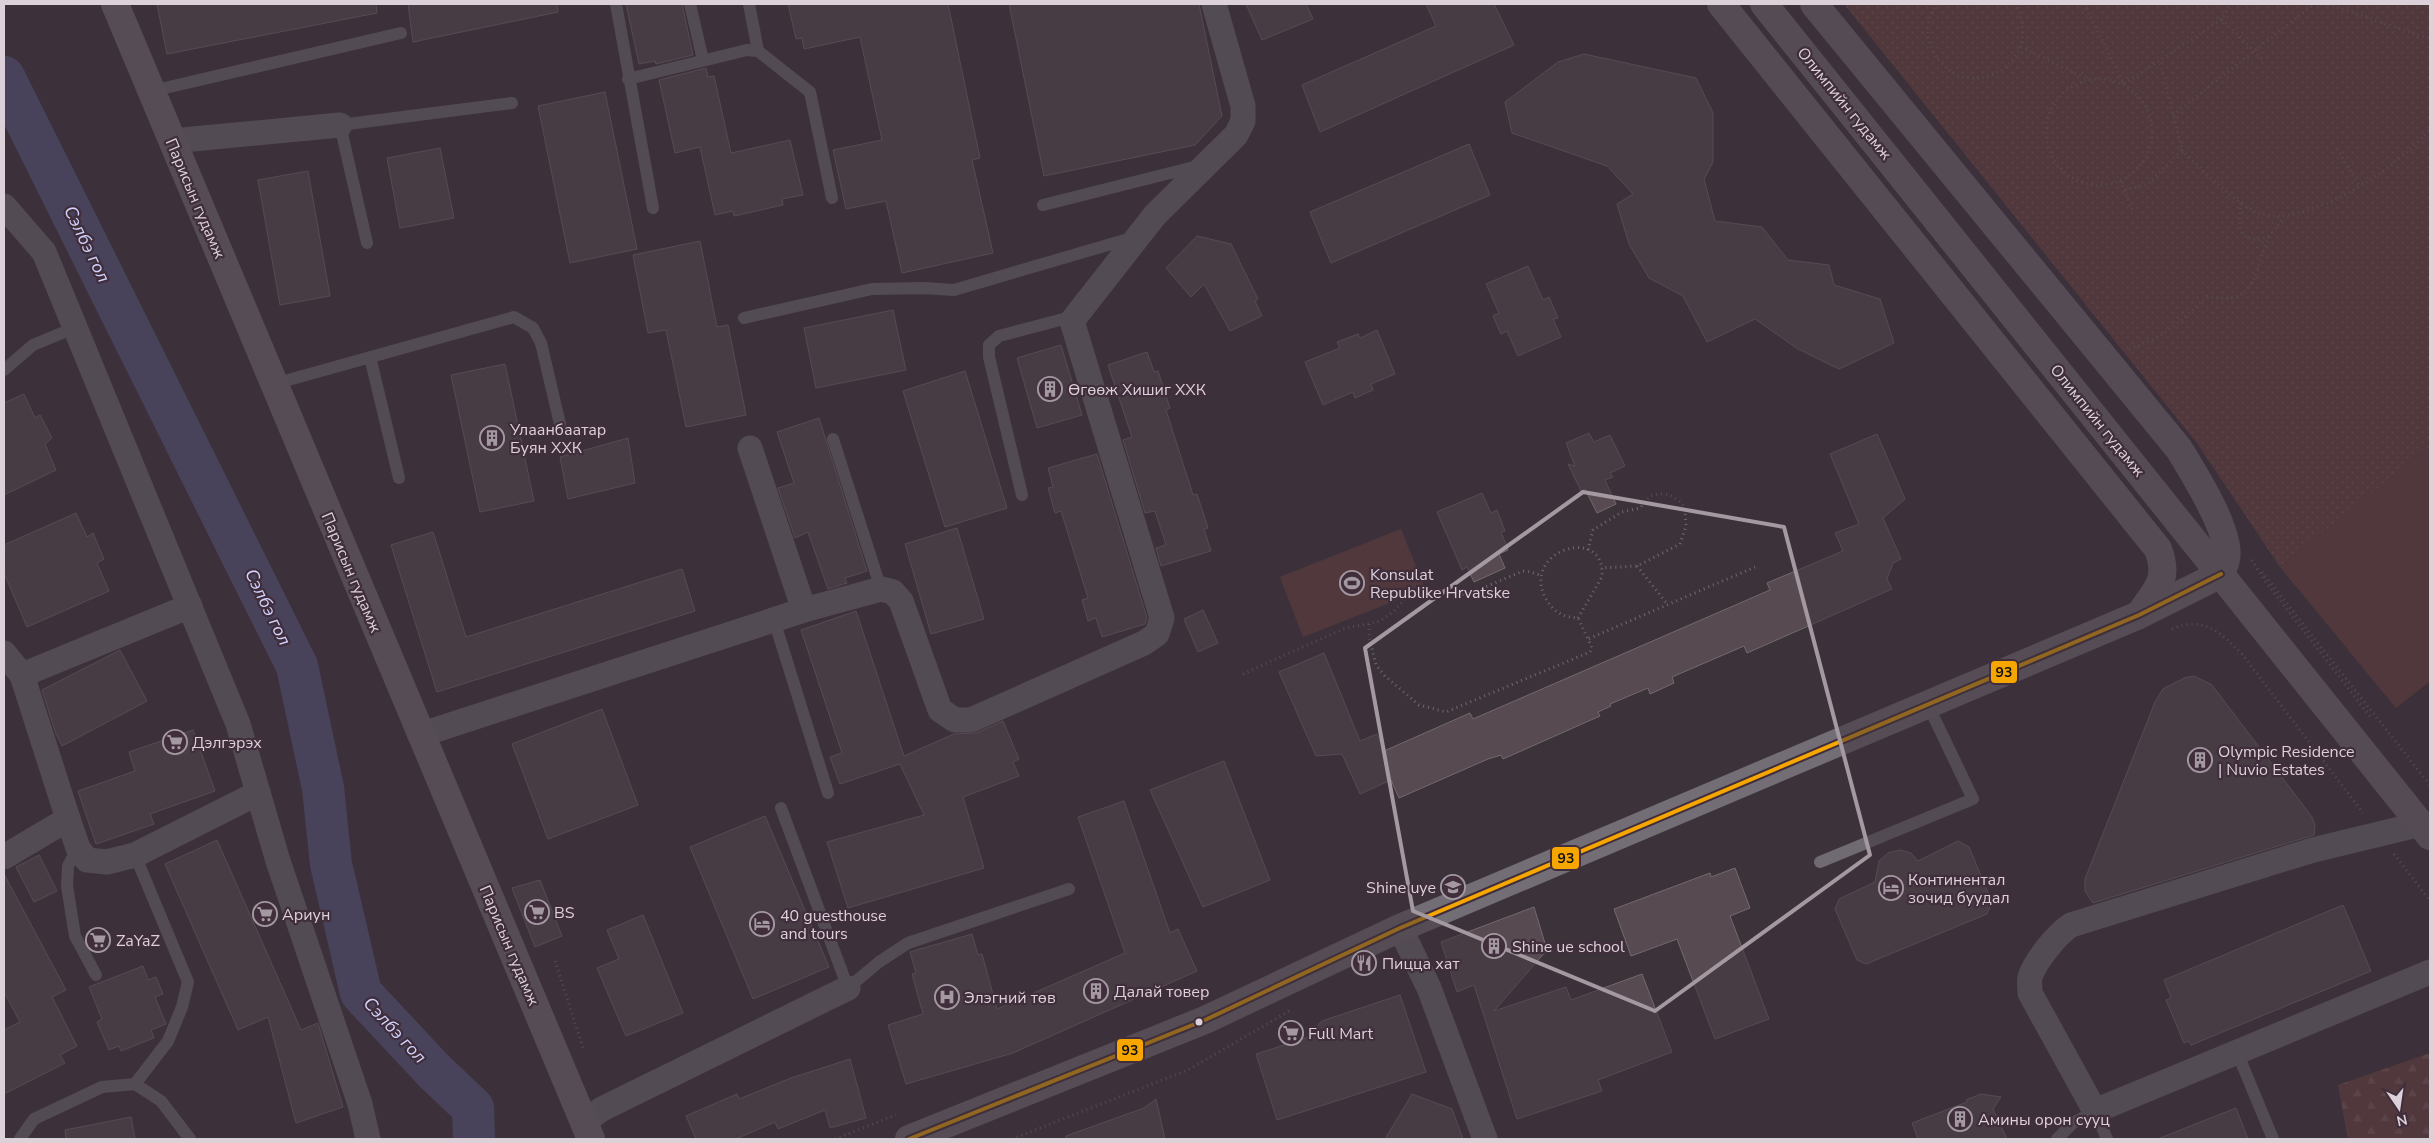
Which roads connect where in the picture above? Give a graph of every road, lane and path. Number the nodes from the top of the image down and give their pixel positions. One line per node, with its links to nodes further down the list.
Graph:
1 (115, 4): 27 (main road, Парисын гудамж)
2 (616, 4): 24 (lane)
3 (690, 4): 21 (lane)
4 (749, 4): 20 (lane)
5 (1214, 4): 35 (street)
6 (1720, 4): 72 (main road)
7 (1764, 4): 66 (main road, Олимпийн гудамж)
8 (1814, 4): 66 (main road)
9 (1937, 4): 18 (path)
10 (2015, 4): 18 (path)
11 (2084, 4): 26 (path)
12 (2231, 4): 15 (path)
13 (2314, 4): 19 (path)
14 (2328, 4): 17 (path)
15 (2222, 19): 19 (path); 23 (path)
16 (401, 34): 27 (lane)
17 (2430, 40)
18 (2021, 46): 25 (path)
19 (2254, 50): 22 (path); 29 (path)
20 (758, 51): 21 (lane); 39 (lane)
21 (703, 60): 24 (lane)
22 (2263, 60)
23 (2160, 62): 26 (path); 29 (path)
24 (628, 78): 43 (lane)
25 (2089, 80): 26 (path); 36 (path)
26 (2124, 84): 36 (path)
27 (152, 91): 32 (main road, Парисын гудамж)
28 (512, 103): 30 (lane)
29 (2173, 115): 34 (path)
30 (340, 125): 32 (street); 48 (lane)
31 (2430, 130): 37 (path)
32 (172, 141): 55 (main road, Парисын гудамж)
33 (2337, 149): 37 (path)
34 (2182, 150): 38 (path); 40 (path)
35 (1206, 164): 41 (lane); 46 (street)
36 (2120, 181): 38 (path)
37 (2360, 187): 45 (path)
38 (2125, 190): 44 (path)
39 (832, 198)
40 (2241, 203): 45 (path); 47 (path)
41 (1043, 204)
42 (4, 206): 51 (street)
43 (653, 208)
44 (2134, 212)
45 (2284, 217): 47 (path)
46 (1138, 236): 49 (street); 50 (lane)
47 (2270, 236): 52 (path)
48 (367, 243)
49 (1075, 316): 60 (lane); 68 (street)
50 (744, 318)
51 (74, 328): 54 (lane); 70 (street)
52 (2124, 350)
53 (370, 357): 55 (lane); 56 (lane); 59 (lane)
54 (4, 370)
55 (274, 384): 82 (main road, Парисын гудамж)
56 (560, 424)
57 (833, 439): 68 (lane)
58 (750, 448): 71 (street)
59 (399, 478)
60 (1022, 495)
61 (1588, 550): 63 (path); 65 (path); 67 (path)
62 (2254, 558): 83 (path)
63 (1637, 566): 65 (path); 69 (path)
64 (1754, 567): 69 (path)
65 (1601, 568): 73 (path)
66 (2221, 574): 72 (main road); 88 (main road, Олимпийн гудамж)
67 (1542, 576): 73 (path); 75 (path)
68 (881, 589): 71 (street)
69 (1668, 605): 77 (path)
70 (190, 606): 80 (street); 84 (street)
71 (804, 610): 74 (street)
72 (2139, 615): 81 (main road)
73 (1578, 618): 77 (path)
74 (774, 620): 82 (street); 85 (lane)
75 (1369, 624): 77 (path); 79 (path)
76 (2165, 632): 89 (path)
77 (1588, 639)
78 (4, 653): 80 (street)
79 (1243, 674)
80 (22, 676): 87 (street)
81 (1928, 705): 93 (lane); 96 (main road)
82 (420, 735): 105 (main road, Парисын гудамж)
83 (2430, 785)
84 (258, 793): 91 (street); 108 (street)
85 (828, 793)
86 (781, 808): 99 (lane)
87 (68, 819): 90 (street); 92 (street)
88 (2427, 826): 89 (street)
89 (2379, 834): 95 (path); 103 (street)
90 (78, 848): 91 (street); 98 (lane)
91 (135, 856): 102 (lane)
92 (4, 857)
93 (1820, 862)
94 (1068, 889): 99 (lane)
95 (2430, 901)
96 (1400, 928): 110 (main road); 112 (street)
97 (2430, 972): 101 (street)
98 (96, 975)
99 (848, 988): 105 (street)
100 (1296, 1007): 111 (path)
101 (2237, 1052): 103 (street); 115 (lane)
102 (135, 1084): 106 (lane); 107 (lane)
103 (2095, 1111): 113 (lane); 114 (lane)
104 (899, 1114): 109 (path)
105 (588, 1130)
106 (20, 1139)
107 (190, 1139)
108 (368, 1139)
109 (835, 1139)
110 (909, 1139)
111 (1012, 1139)
112 (1485, 1139)
113 (2057, 1139)
114 (2107, 1139)
115 (2273, 1139)

